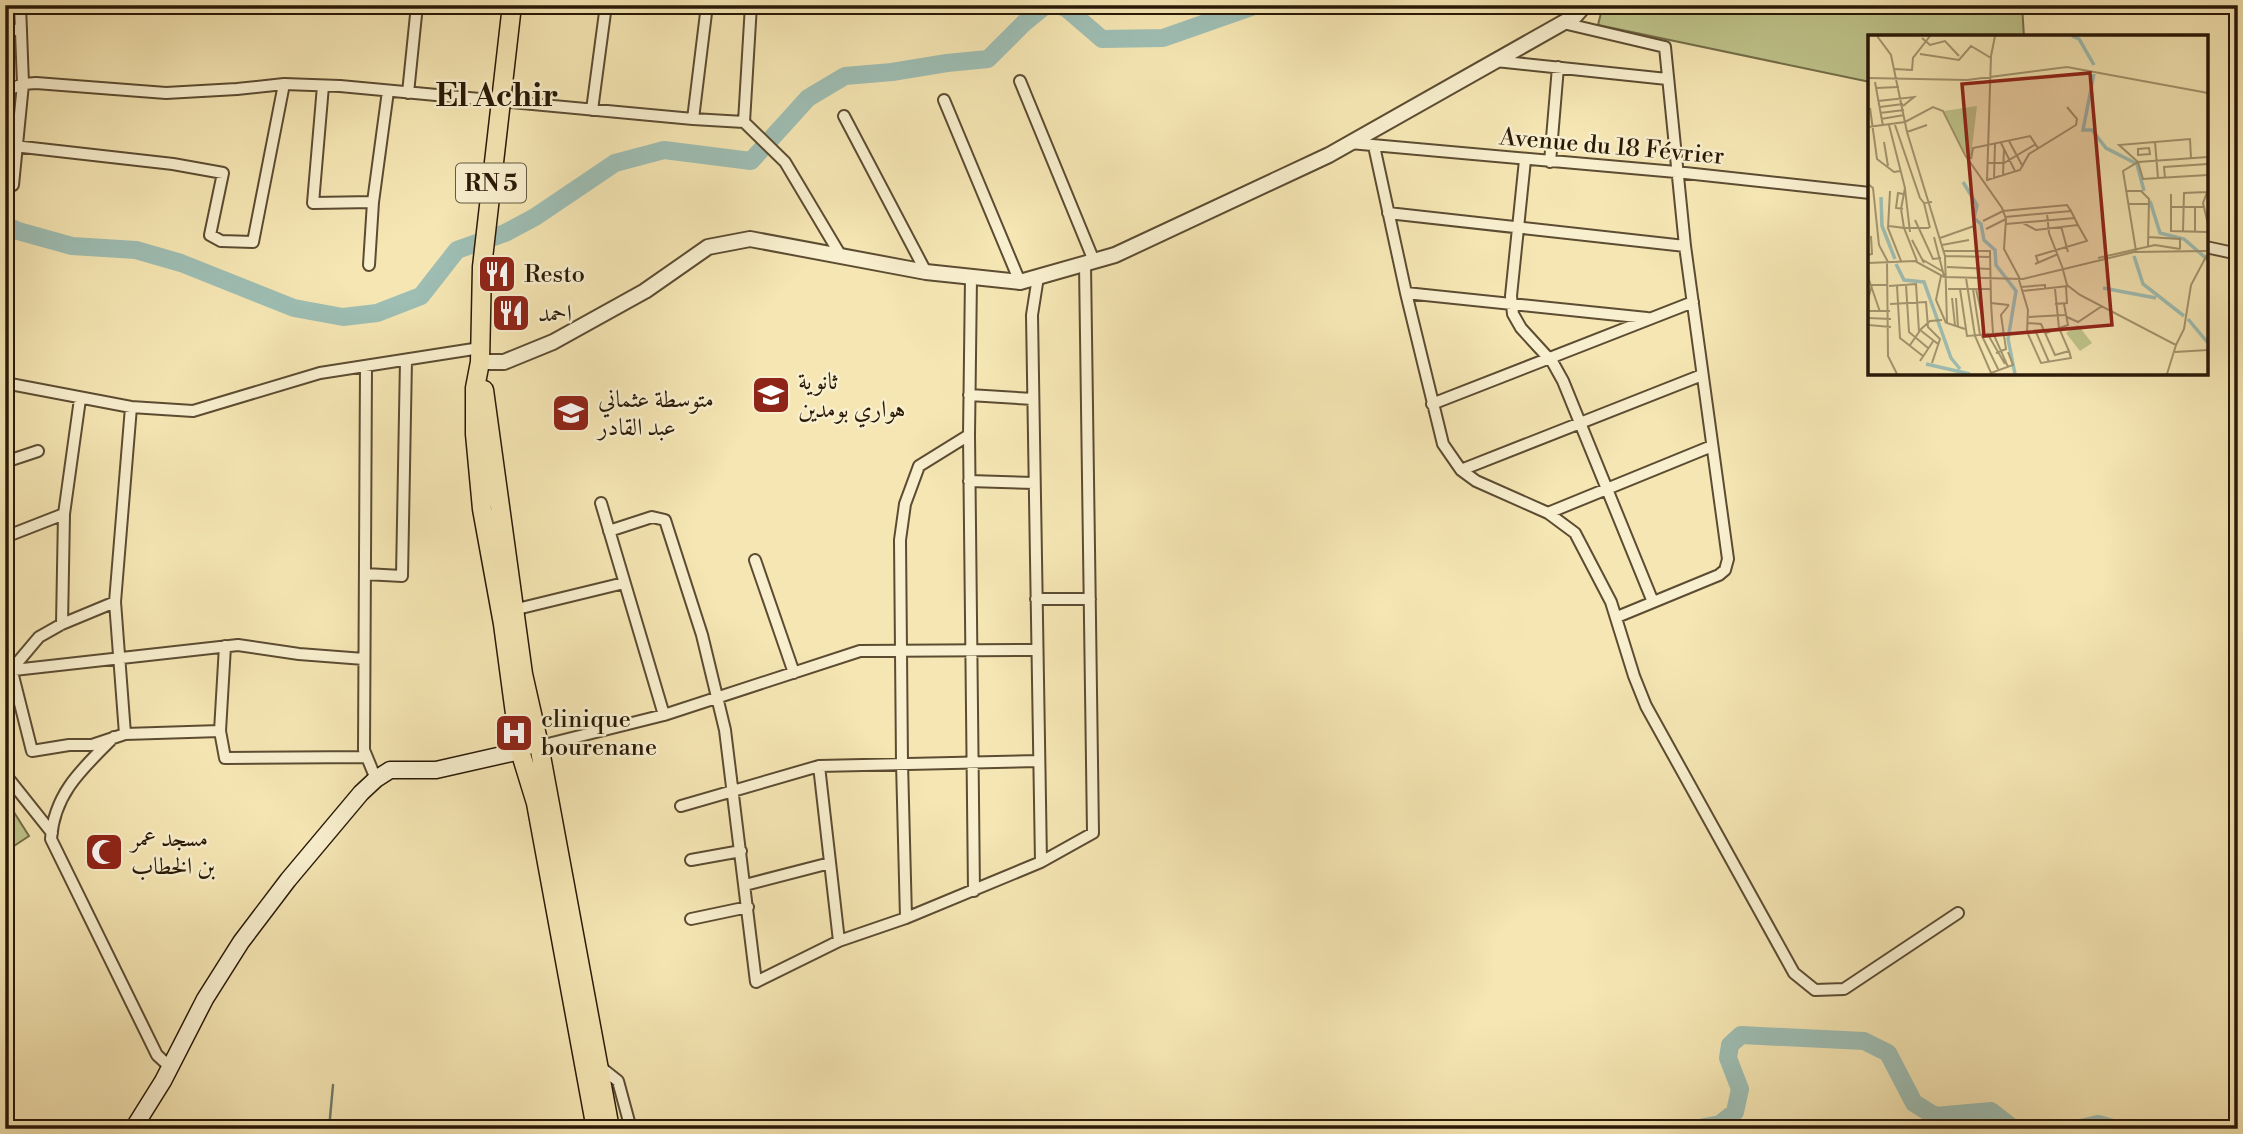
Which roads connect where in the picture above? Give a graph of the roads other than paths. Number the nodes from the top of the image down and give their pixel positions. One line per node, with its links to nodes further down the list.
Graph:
1 (20, 5): 9 (street)
2 (417, 5): 20 (street)
3 (512, 5): 22 (main road, RN 5)
4 (606, 5): 23 (street)
5 (707, 5): 25 (street)
6 (751, 5): 26 (street)
7 (1585, 5): 8 (street)
8 (1563, 23): 11 (street); 13 (street)
9 (21, 28): 10 (street); 15 (street)
10 (5, 33)
11 (1496, 61): 12 (street); 27 (street)
12 (1558, 67): 13 (street); 32 (street)
13 (1667, 79): 33 (street)
14 (1020, 81): 43 (street)
15 (23, 84): 16 (street); 18 (street); 29 (street)
16 (284, 84): 17 (street); 29 (street)
17 (324, 86): 19 (street); 36 (street)
18 (5, 90)
19 (388, 91): 20 (street); 36 (street)
20 (408, 93): 22 (street)
21 (944, 100): 48 (street)
22 (501, 102): 23 (street); 53 (main road, RN 5)
23 (592, 110): 25 (street)
24 (844, 116): 45 (street)
25 (693, 119): 26 (street)
26 (744, 122): 42 (street)
27 (1350, 143): 30 (street, Avenue du 18 Février); 43 (street)
28 (5, 145): 29 (street)
29 (17, 145): 34 (street)
30 (1374, 146): 31 (street, Avenue du 18 Février); 37 (street)
31 (1525, 160): 32 (street, Avenue du 18 Février); 38 (street)
32 (1550, 162): 33 (street, Avenue du 18 Février)
33 (1676, 172): 35 (street, Avenue du 18 Février); 39 (street)
34 (13, 185)
35 (1868, 193)
36 (373, 202): 44 (street)
37 (1388, 213): 38 (street); 49 (street)
38 (1518, 227): 39 (street); 51 (street)
39 (1685, 246): 50 (street)
40 (2208, 247): 41 (street)
41 (2238, 254)
42 (841, 256): 45 (street); 53 (street)
43 (1090, 262): 47 (street); 82 (street)
44 (369, 265)
45 (926, 272): 46 (street)
46 (971, 277): 48 (street); 59 (street)
47 (1038, 277): 48 (street); 61 (street)
48 (1020, 282)
49 (1406, 293): 51 (street); 62 (street)
50 (1693, 302): 52 (street); 57 (street)
51 (1511, 304): 52 (street); 54 (street)
52 (1650, 319): 54 (street)
53 (480, 355): 55 (street); 85 (main road, RN 5); 102 (main road, RN 5)
54 (1549, 358): 62 (street); 64 (street)
55 (406, 360): 56 (street); 79 (street)
56 (366, 366): 63 (street); 79 (street)
57 (1702, 375): 64 (street); 66 (street)
58 (5, 383): 60 (street)
59 (969, 395): 61 (street); 65 (street)
60 (80, 399): 63 (street); 75 (street)
61 (1033, 399): 71 (street)
62 (1432, 404): 69 (street)
63 (131, 407): 83 (street)
64 (1580, 423): 69 (street); 72 (street)
65 (969, 435): 70 (street); 90 (street)
66 (1712, 446): 72 (street); 84 (street)
67 (38, 451): 68 (street)
68 (5, 461)
69 (1461, 470): 74 (street)
70 (970, 481): 71 (street); 92 (street)
71 (1034, 483): 81 (street)
72 (1607, 489): 74 (street); 84 (street)
73 (601, 503): 76 (street)
74 (1548, 513): 86 (street)
75 (64, 514): 77 (street); 87 (street)
76 (608, 531): 80 (street); 97 (street)
77 (5, 537)
78 (755, 561): 96 (street)
79 (365, 574): 94 (street)
80 (624, 583): 85 (street); 98 (street)
81 (1036, 599): 82 (street); 91 (street)
82 (1090, 599): 115 (street)
83 (116, 602): 87 (street); 93 (street)
84 (1653, 602): 86 (street)
85 (513, 610): 101 (main road, RN 5)
86 (1617, 617): 120 (street)
87 (62, 624): 95 (street)
88 (5, 644): 95 (street)
89 (225, 646): 93 (street); 94 (street); 99 (street)
90 (900, 650): 92 (street); 96 (street); 106 (street)
91 (1037, 650): 92 (street); 104 (street)
92 (971, 652): 105 (street)
93 (119, 657): 95 (street); 100 (street)
94 (364, 659): 103 (street)
95 (8, 670): 100 (street)
96 (794, 673): 97 (street)
97 (716, 698): 98 (street); 110 (street)
98 (664, 715): 101 (street)
99 (220, 731): 100 (street); 103 (street)
100 (120, 735): 112 (street)
101 (539, 746): 102 (street); 124 (main road, RN 5)
102 (520, 751): 109 (main road); 127 (main road, RN 5)
103 (367, 757): 109 (street)
104 (1039, 761): 105 (street); 115 (street)
105 (972, 762): 106 (street); 118 (street)
106 (902, 763): 107 (street); 121 (street)
107 (818, 766): 110 (street); 116 (street)
108 (5, 774): 112 (street)
109 (376, 779): 125 (main road)
110 (734, 792): 111 (street); 113 (street)
111 (681, 806)
112 (51, 833): 125 (street)
113 (741, 851): 114 (street); 117 (street)
114 (691, 860)
115 (1041, 862): 118 (street)
116 (830, 863): 117 (street); 123 (street)
117 (745, 885): 119 (street)
118 (974, 891): 121 (street)
119 (748, 907): 122 (street); 123 (street)
120 (1958, 913)
121 (906, 918): 123 (street)
122 (691, 919)
123 (839, 941)
124 (599, 1066): 128 (main road, RN 5); 129 (street)
125 (170, 1067): 126 (main road)
126 (133, 1129)
127 (596, 1129)
128 (610, 1129)
129 (631, 1129)

